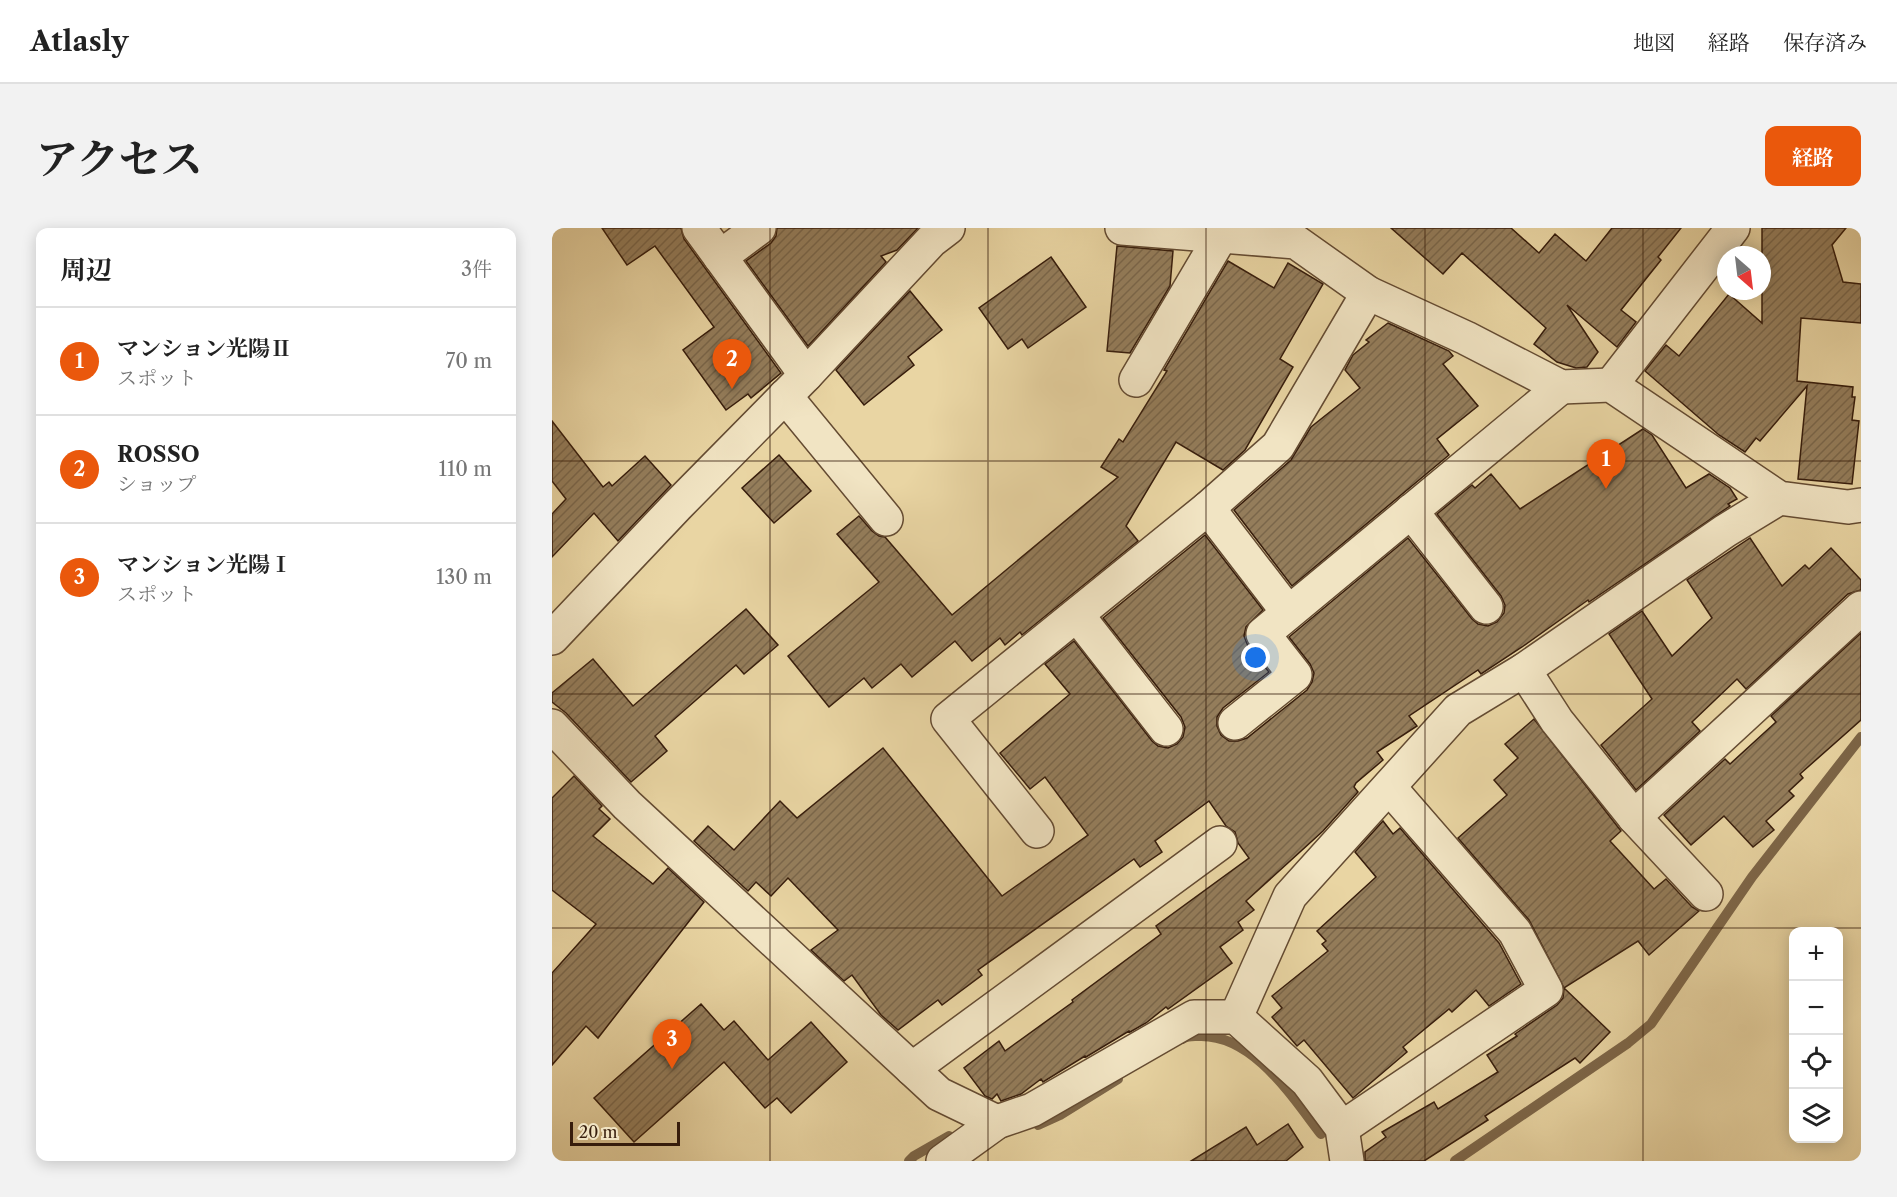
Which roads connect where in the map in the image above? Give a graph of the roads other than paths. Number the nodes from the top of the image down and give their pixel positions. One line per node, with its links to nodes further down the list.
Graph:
1 (699, 228): 8 (street)
2 (759, 228): 8 (street)
3 (1122, 228): 7 (street)
4 (1733, 228): 12 (street)
5 (935, 232): 11 (street)
6 (1298, 235): 7 (street); 9 (street)
7 (1221, 236): 10 (street)
8 (720, 257): 11 (street)
9 (1368, 293): 13 (street); 16 (street)
10 (1136, 380)
11 (796, 385): 18 (street); 23 (street)
12 (1611, 385): 13 (street); 14 (street)
13 (1561, 387): 17 (street)
14 (1779, 498): 15 (street); 24 (street)
15 (1861, 505)
16 (1208, 508): 21 (street); 22 (street)
17 (1411, 511): 19 (street); 21 (street)
18 (886, 519)
19 (1486, 606)
20 (1861, 608): 29 (street)
21 (1288, 612): 25 (street)
22 (1077, 615): 27 (street); 30 (street)
23 (552, 638)
24 (1524, 670): 28 (street); 29 (street)
25 (1235, 723)
26 (552, 726): 34 (street)
27 (1166, 729)
28 (1389, 787): 33 (street); 36 (street)
29 (1634, 817): 32 (street)
30 (1037, 831)
31 (1220, 843): 34 (street)
32 (1706, 894)
33 (1236, 1017): 35 (street); 36 (street)
34 (912, 1069): 35 (street)
35 (997, 1122): 37 (street)
36 (1342, 1128): 38 (street)
37 (943, 1161)
38 (1347, 1161)

